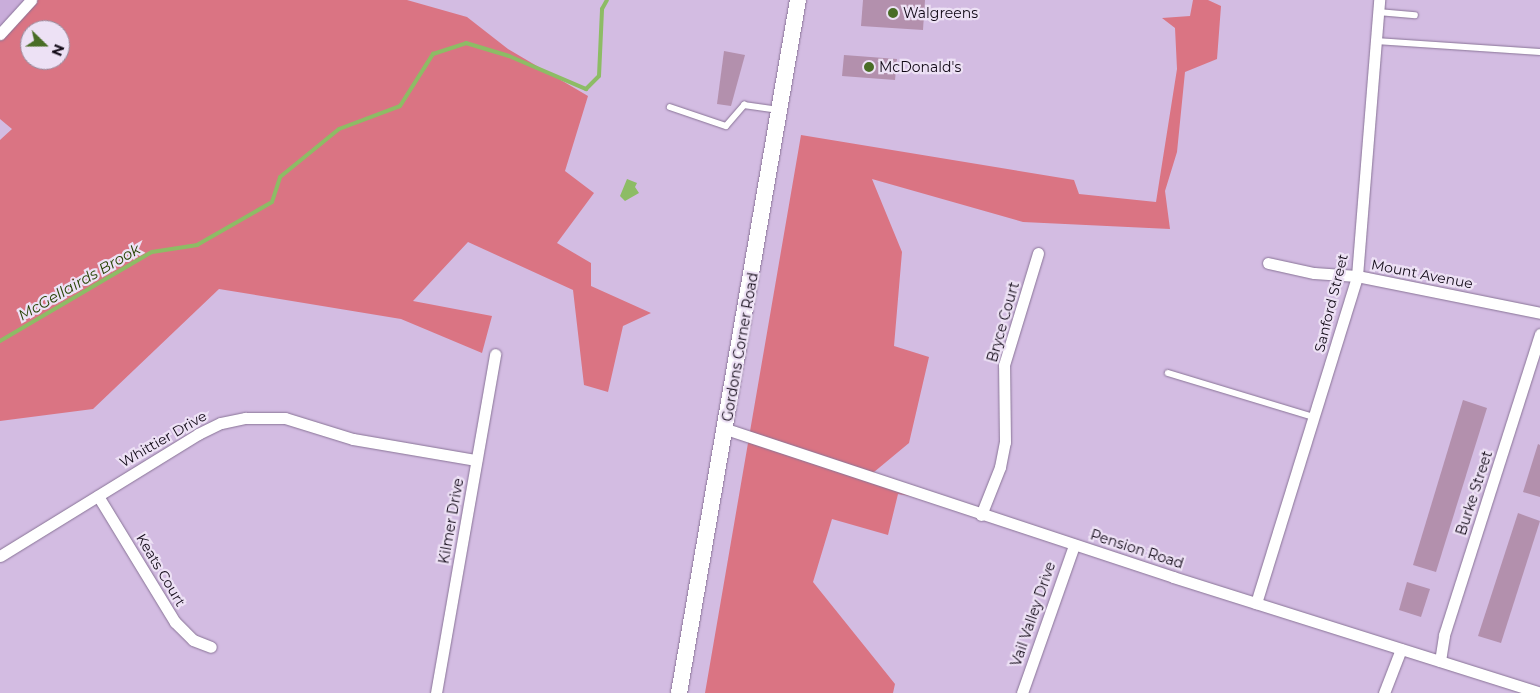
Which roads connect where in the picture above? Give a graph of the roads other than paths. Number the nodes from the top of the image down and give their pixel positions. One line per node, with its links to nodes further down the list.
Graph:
1 (31, 0): 5 (street)
2 (798, 0): 9 (street, Gordons Corner Road)
3 (1378, 6): 4 (lane); 6 (street, Sanford Street)
4 (1415, 15)
5 (0, 34)
6 (1376, 41): 7 (lane); 12 (street, Sanford Street)
7 (1540, 52)
8 (670, 107): 9 (lane)
9 (781, 110): 18 (street, Gordons Corner Road)
10 (1038, 254): 21 (street, Bryce Court)
11 (1268, 263): 12 (street, Mount Avenue)
12 (1357, 276): 13 (street, Mount Avenue); 17 (street, Sanford Street)
13 (1540, 313)
14 (1540, 334): 27 (street, Burke Street)
15 (495, 354): 19 (street, Kilmer Drive)
16 (1168, 373): 17 (lane)
17 (1314, 416): 24 (street, Sanford Street)
18 (726, 429): 21 (street, Pension Road); 29 (street, Gordons Corner Road)
19 (476, 460): 20 (street, Whittier Drive); 28 (street, Kilmer Drive)
20 (98, 496): 23 (street, Whittier Drive); 25 (street, Keats Court)
21 (981, 515): 22 (street, Pension Road)
22 (1074, 545): 24 (street, Pension Road); 30 (street, Vail Valley Drive)
23 (0, 556)
24 (1256, 603): 26 (street, Pension Road)
25 (211, 647)
26 (1401, 649): 27 (street, Pension Road); 31 (street)
27 (1440, 661): 32 (street, Pension Road)
28 (436, 693)
29 (679, 693)
30 (1022, 693)
31 (1384, 693)
32 (1540, 693)

